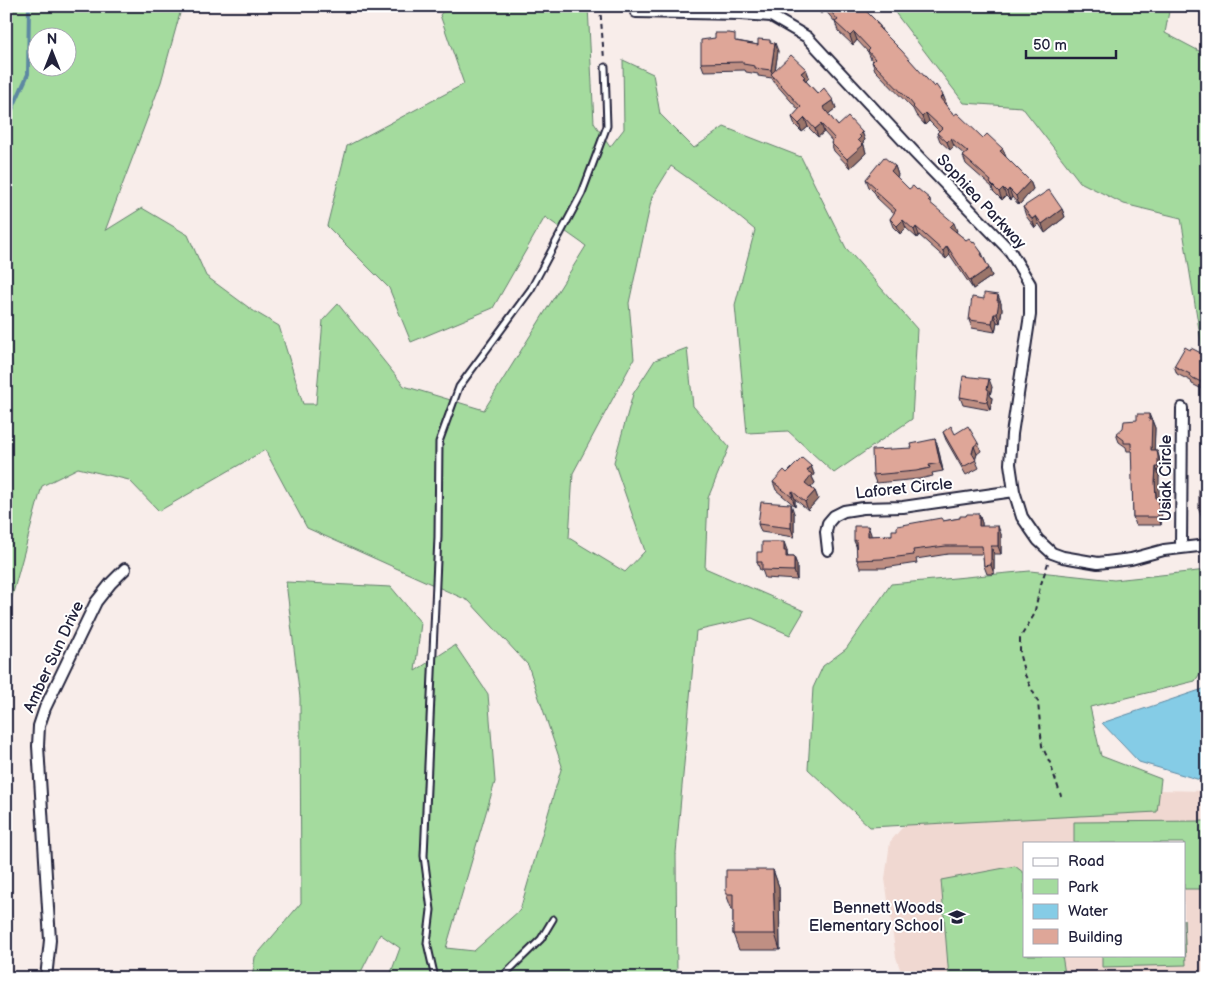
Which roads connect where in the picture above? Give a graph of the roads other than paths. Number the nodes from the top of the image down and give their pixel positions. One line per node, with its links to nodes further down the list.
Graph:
1 (740, 10): 2 (street, Sophiea Parkway); 5 (street, Sophiea Parkway)
2 (636, 12)
3 (605, 67): 12 (lane)
4 (1182, 408): 7 (street, Usiak Circle)
5 (1014, 491): 7 (street, Sophiea Parkway); 8 (street, Laforet Circle)
6 (1207, 545): 7 (street, Sophiea Parkway)
7 (1181, 548)
8 (828, 550)
9 (125, 569): 11 (street, Amber Sun Drive)
10 (553, 919): 13 (lane)
11 (46, 978)
12 (435, 978)
13 (501, 978)

